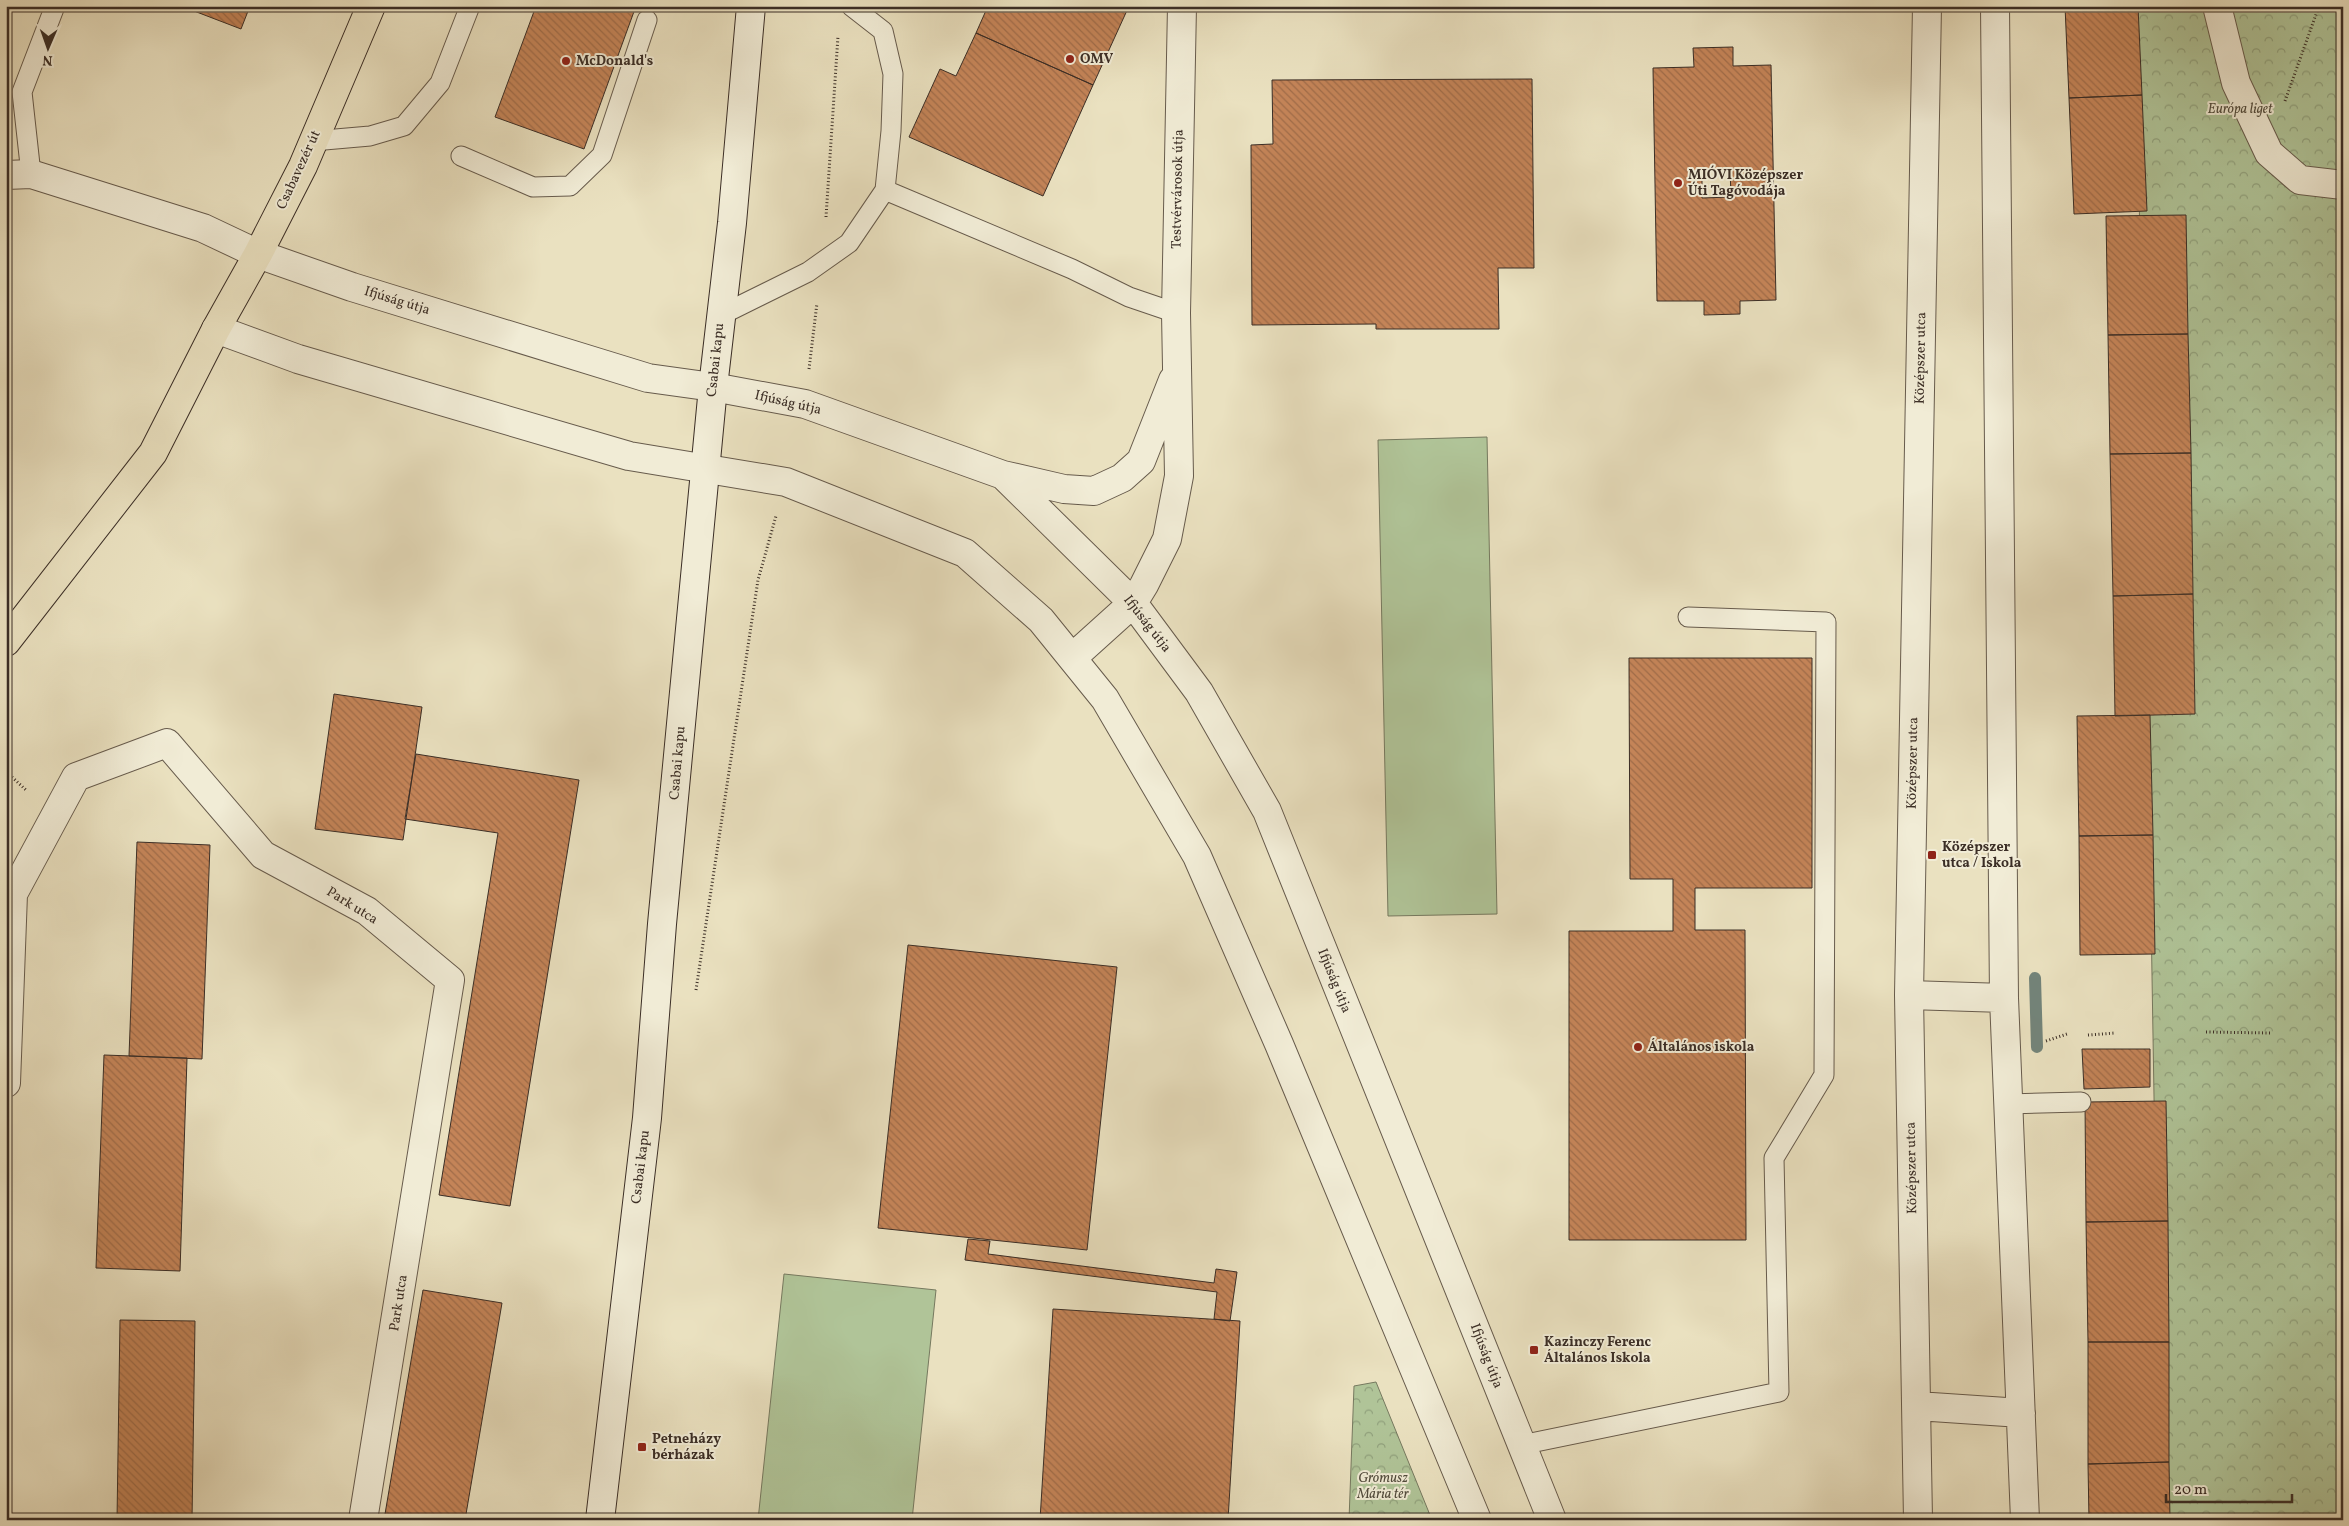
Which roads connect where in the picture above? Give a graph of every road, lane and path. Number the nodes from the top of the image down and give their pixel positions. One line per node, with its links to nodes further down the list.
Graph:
1 (55, 6): 14 (lane)
2 (371, 6): 12 (main road, Csabavezér út)
3 (470, 6): 12 (lane)
4 (751, 6): 20 (street, Csabai kapu)
5 (851, 6): 16 (lane)
6 (1182, 6): 19 (street, Testvérvárosok útja)
7 (1927, 6): 33 (street, Középszer utca)
8 (1995, 6): 34 (street)
9 (2217, 6): 15 (street)
10 (647, 20): 13 (lane)
11 (838, 35): 18 (path)
12 (313, 141): 17 (main road, Csabavezér út)
13 (461, 156)
14 (19, 175): 17 (street, Ifjúság útja)
15 (2343, 185)
16 (885, 190): 18 (lane); 19 (lane)
17 (258, 254): 21 (main road, Csabavezér út); 23 (street, Ifjúság útja)
18 (822, 262): 20 (lane); 24 (path)
19 (1176, 313): 22 (street, Testvérvárosok útja)
20 (721, 315): 23 (street, Csabai kapu)
21 (216, 329): 25 (street); 30 (main road, Csabavezér út)
22 (1176, 372): 26 (street, Testvérvárosok útja); 28 (street, Testvérvárosok útja)
23 (713, 387): 24 (street, Ifjúság útja); 25 (street, Csabai kapu)
24 (804, 404): 26 (street, Ifjúság útja)
25 (706, 468): 27 (street); 48 (street, Csabai kapu)
26 (1003, 475): 28 (street, Ifjúság útja)
27 (786, 482): 31 (street); 32 (path)
28 (1133, 603): 31 (street, Testvérvárosok útja); 46 (street, Ifjúság útja)
29 (1688, 617): 46 (lane)
30 (6, 642)
31 (1072, 658): 49 (street)
32 (695, 994)
33 (1909, 994): 34 (street); 44 (street, Középszer utca)
34 (2004, 998): 43 (street)
35 (2206, 1032): 37 (path)
36 (2115, 1033): 39 (path)
37 (2271, 1033)
38 (2067, 1034): 40 (path)
39 (2088, 1035)
40 (2046, 1041)
41 (6, 1083): 47 (street, Park utca)
42 (2080, 1102): 43 (lane)
43 (2008, 1104): 45 (street)
44 (1916, 1406): 45 (street); 51 (street, Középszer utca)
45 (2021, 1413): 52 (street)
46 (1520, 1445): 50 (street, Ifjúság útja)
47 (363, 1520)
48 (600, 1520)
49 (1477, 1520)
50 (1552, 1520)
51 (1918, 1520)
52 (2026, 1520)

